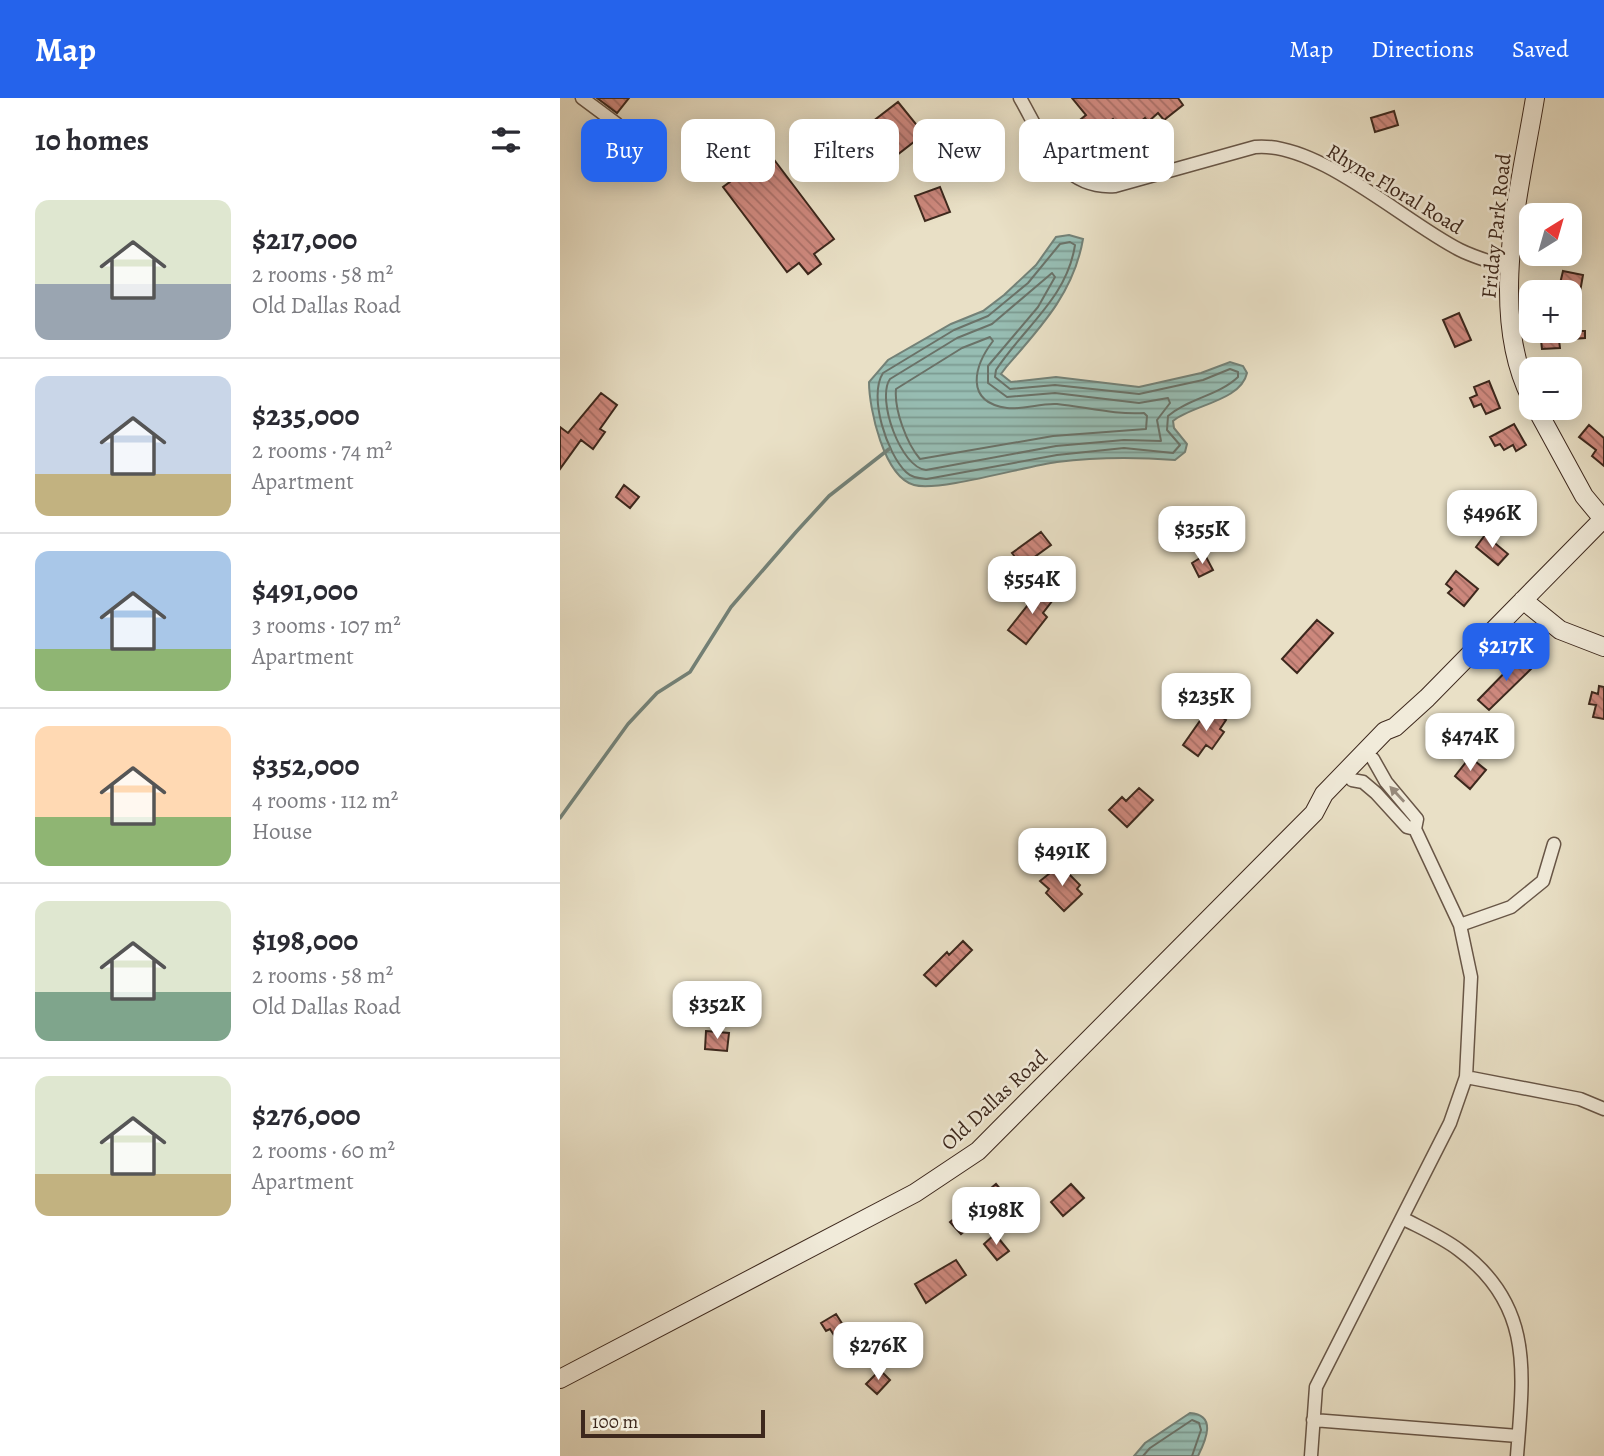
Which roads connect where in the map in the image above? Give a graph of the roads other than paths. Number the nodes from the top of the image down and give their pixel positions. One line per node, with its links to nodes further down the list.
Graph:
1 (582, 98): 4 (street)
2 (1020, 98): 5 (street, Rhyne Floral Road)
3 (1535, 98): 5 (main road, Friday Park Road)
4 (610, 119)
5 (1511, 268): 6 (main road, Friday Park Road)
6 (1519, 367)
7 (1543, 420): 8 (main road)
8 (1603, 519): 9 (main road, Old Dallas Road)
9 (1523, 600): 10 (main road); 11 (main road, Old Dallas Road)
10 (1604, 647)
11 (1395, 727): 12 (main road, Old Dallas Road); 14 (main road, Old Dallas Road)
12 (1373, 759): 13 (main road, Old Dallas Road); 15 (street, one-way to 12)
13 (1352, 780): 14 (main road, Old Dallas Road); 15 (street)
14 (1320, 805): 21 (main road, Old Dallas Road)
15 (1415, 829): 17 (street)
16 (1554, 844): 17 (street)
17 (1460, 925): 18 (street)
18 (1466, 1077): 19 (street); 20 (street)
19 (1604, 1109)
20 (1402, 1218): 22 (street); 23 (street)
21 (560, 1379)
22 (1313, 1420): 23 (street); 24 (street)
23 (1518, 1436): 25 (street)
24 (1311, 1456)
25 (1517, 1456)

